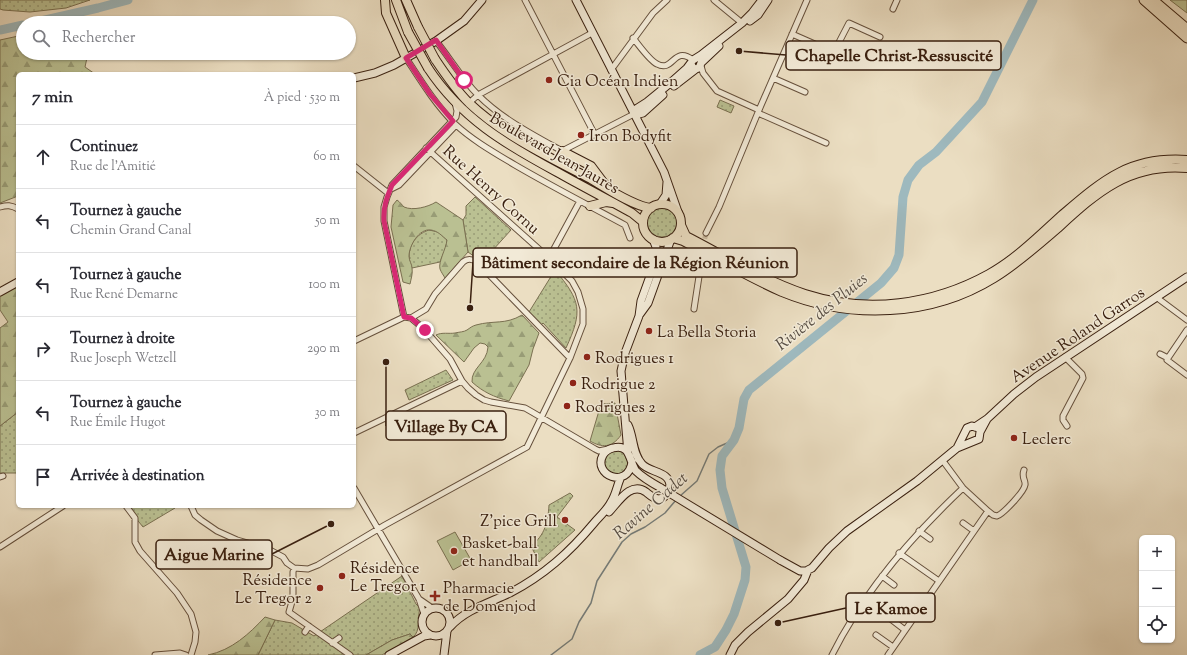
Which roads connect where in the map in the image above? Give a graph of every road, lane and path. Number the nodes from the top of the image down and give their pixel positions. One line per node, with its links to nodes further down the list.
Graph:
1 (385, 0): 25 (main road)
2 (396, 0): 32 (main road, Boulevard Jean Jaurès, bridge)
3 (406, 0): 33 (main road, Boulevard Jean Jaurès, bridge)
4 (482, 0): 22 (main road)
5 (525, 0): 24 (street)
6 (576, 0): 18 (main road)
7 (667, 0): 21 (street)
8 (714, 0): 16 (street)
9 (762, 0): 16 (main road)
10 (768, 0): 26 (main road)
11 (807, 0): 19 (street)
12 (897, 0): 15 (street)
13 (1144, 0): 23 (highway)
14 (1153, 0): 17 (highway)
15 (893, 9)
16 (742, 23): 26 (main road)
17 (1187, 29)
18 (592, 33): 24 (street); 27 (main road)
19 (792, 34): 20 (street); 29 (street)
20 (880, 37)
21 (633, 38): 26 (street); 27 (street)
22 (436, 40): 25 (main road); 31 (street)
23 (1187, 40)
24 (554, 55): 31 (street); 37 (street)
25 (406, 58): 28 (main road); 36 (street)
26 (697, 65): 34 (street); 35 (main road)
27 (611, 70): 35 (main road)
28 (356, 78)
29 (773, 78): 30 (street); 34 (street)
30 (805, 92)
31 (478, 95): 33 (street); 40 (street)
32 (455, 103): 36 (street); 49 (main road, Boulevard Jean Jaurès)
33 (469, 103): 46 (main road, Boulevard Jean Jaurès)
34 (758, 112): 38 (street); 58 (street)
35 (634, 114): 37 (street); 45 (main road)
36 (454, 123): 39 (street); 41 (street); 48 (street)
37 (595, 135): 40 (street)
38 (826, 143)
39 (426, 148): 41 (street, Rue Henry Cornu); 47 (street)
40 (562, 151): 46 (main road)
41 (431, 152): 47 (street); 63 (street, Rue Henry Cornu)
42 (1176, 164): 43 (main road); 69 (main road); 69 (main road)
43 (1187, 166)
44 (356, 167): 47 (street)
45 (666, 178): 50 (main road); 55 (main road)
46 (607, 188): 54 (main road, Boulevard Jean Jaurès)
47 (389, 191): 72 (street)
48 (580, 201): 51 (street); 63 (street)
49 (615, 204): 51 (main road); 56 (main road, Boulevard Jean Jaurès)
50 (660, 204): 54 (main road); 55 (main road)
51 (590, 206): 59 (street)
52 (0, 208): 53 (street)
53 (16, 208)
54 (651, 208): 56 (main road)
55 (678, 212): 57 (main road)
56 (643, 222): 60 (main road)
57 (681, 225): 61 (main road); 65 (main road)
58 (706, 233)
59 (630, 238)
60 (653, 239): 61 (main road); 71 (main road)
61 (672, 239): 65 (main road); 71 (main road)
62 (702, 257): 70 (street)
63 (549, 258): 79 (street, Rue Henry Cornu)
64 (1187, 277): 68 (main road, Avenue Roland Garros)
65 (763, 280): 69 (main road)
66 (16, 283): 67 (main road)
67 (0, 292)
68 (1156, 297): 74 (street); 78 (main road, Avenue Roland Garros)
69 (929, 301)
70 (694, 309)
71 (639, 316): 84 (main road)
72 (404, 317): 73 (street); 76 (street)
73 (411, 318): 79 (street); 82 (street)
74 (1187, 320)
75 (1187, 330): 80 (street)
76 (356, 341)
77 (1160, 354): 80 (street)
78 (1065, 357): 85 (street); 86 (main road, Avenue Roland Garros)
79 (570, 358): 83 (street, Rue Henry Cornu)
80 (1168, 358): 81 (street)
81 (1187, 375)
82 (462, 381): 83 (street); 88 (street)
83 (541, 417): 93 (street); 111 (street, Rue Henry Cornu)
84 (625, 420): 87 (main road); 110 (main road)
85 (1067, 426)
86 (978, 429): 89 (main road, Avenue Roland Garros); 90 (main road, Avenue Roland Garros)
87 (626, 430): 91 (main road); 94 (main road)
88 (356, 431)
89 (965, 435): 90 (main road); 92 (main road, Avenue Roland Garros)
90 (972, 442): 92 (main road, Avenue Roland Garros)
91 (612, 448): 93 (street); 94 (main road); 95 (main road)
92 (957, 448): 96 (main road, Avenue Roland Garros)
93 (599, 451): 95 (street)
94 (628, 453): 97 (main road)
95 (602, 458): 99 (main road)
96 (943, 461): 103 (street); 119 (main road, Avenue Roland Garros)
97 (632, 462): 100 (main road); 101 (main road)
98 (1024, 470): 108 (street)
99 (613, 477): 100 (main road); 102 (main road)
100 (623, 477): 101 (main road); 102 (main road)
101 (646, 479): 118 (main road, bridge)
102 (616, 486): 110 (main road)
103 (962, 488): 108 (street); 112 (street)
104 (356, 491): 111 (street)
105 (60, 508): 115 (street)
106 (128, 508): 144 (street)
107 (193, 508): 117 (street)
108 (988, 511): 113 (street)
109 (964, 523): 113 (street)
110 (589, 528): 128 (main road)
111 (379, 529): 117 (street, Rue Henry Cornu); 124 (street)
112 (919, 531): 114 (street); 116 (street)
113 (974, 531): 121 (street)
114 (930, 539)
115 (0, 547)
116 (899, 553): 120 (street); 121 (street)
117 (294, 568): 130 (street)
118 (796, 569): 119 (main road); 123 (main road)
119 (808, 570): 123 (main road, Avenue Roland Garros)
120 (882, 576): 122 (street); 148 (street)
121 (939, 581): 133 (street)
122 (894, 584)
123 (798, 587): 147 (main road, Avenue Roland Garros)
124 (419, 599): 126 (street); 129 (street)
125 (894, 606): 133 (street)
126 (432, 608): 127 (main road); 129 (main road)
127 (446, 611): 128 (main road); 132 (main road)
128 (468, 613): 132 (main road)
129 (424, 614): 131 (main road)
130 (309, 626): 134 (street); 138 (street)
131 (422, 626): 135 (main road); 139 (main road)
132 (448, 629): 135 (main road); 141 (main road)
133 (905, 630): 140 (street)
134 (305, 632)
135 (433, 635): 139 (main road); 141 (main road)
136 (876, 635): 140 (street)
137 (339, 638): 138 (street)
138 (332, 643): 145 (street)
139 (411, 644): 146 (main road)
140 (893, 647): 149 (street)
141 (444, 652)
142 (155, 655): 143 (street)
143 (186, 655)
144 (191, 655)
145 (350, 655)
146 (389, 655)
147 (730, 655)
148 (832, 655)
149 (888, 655)

